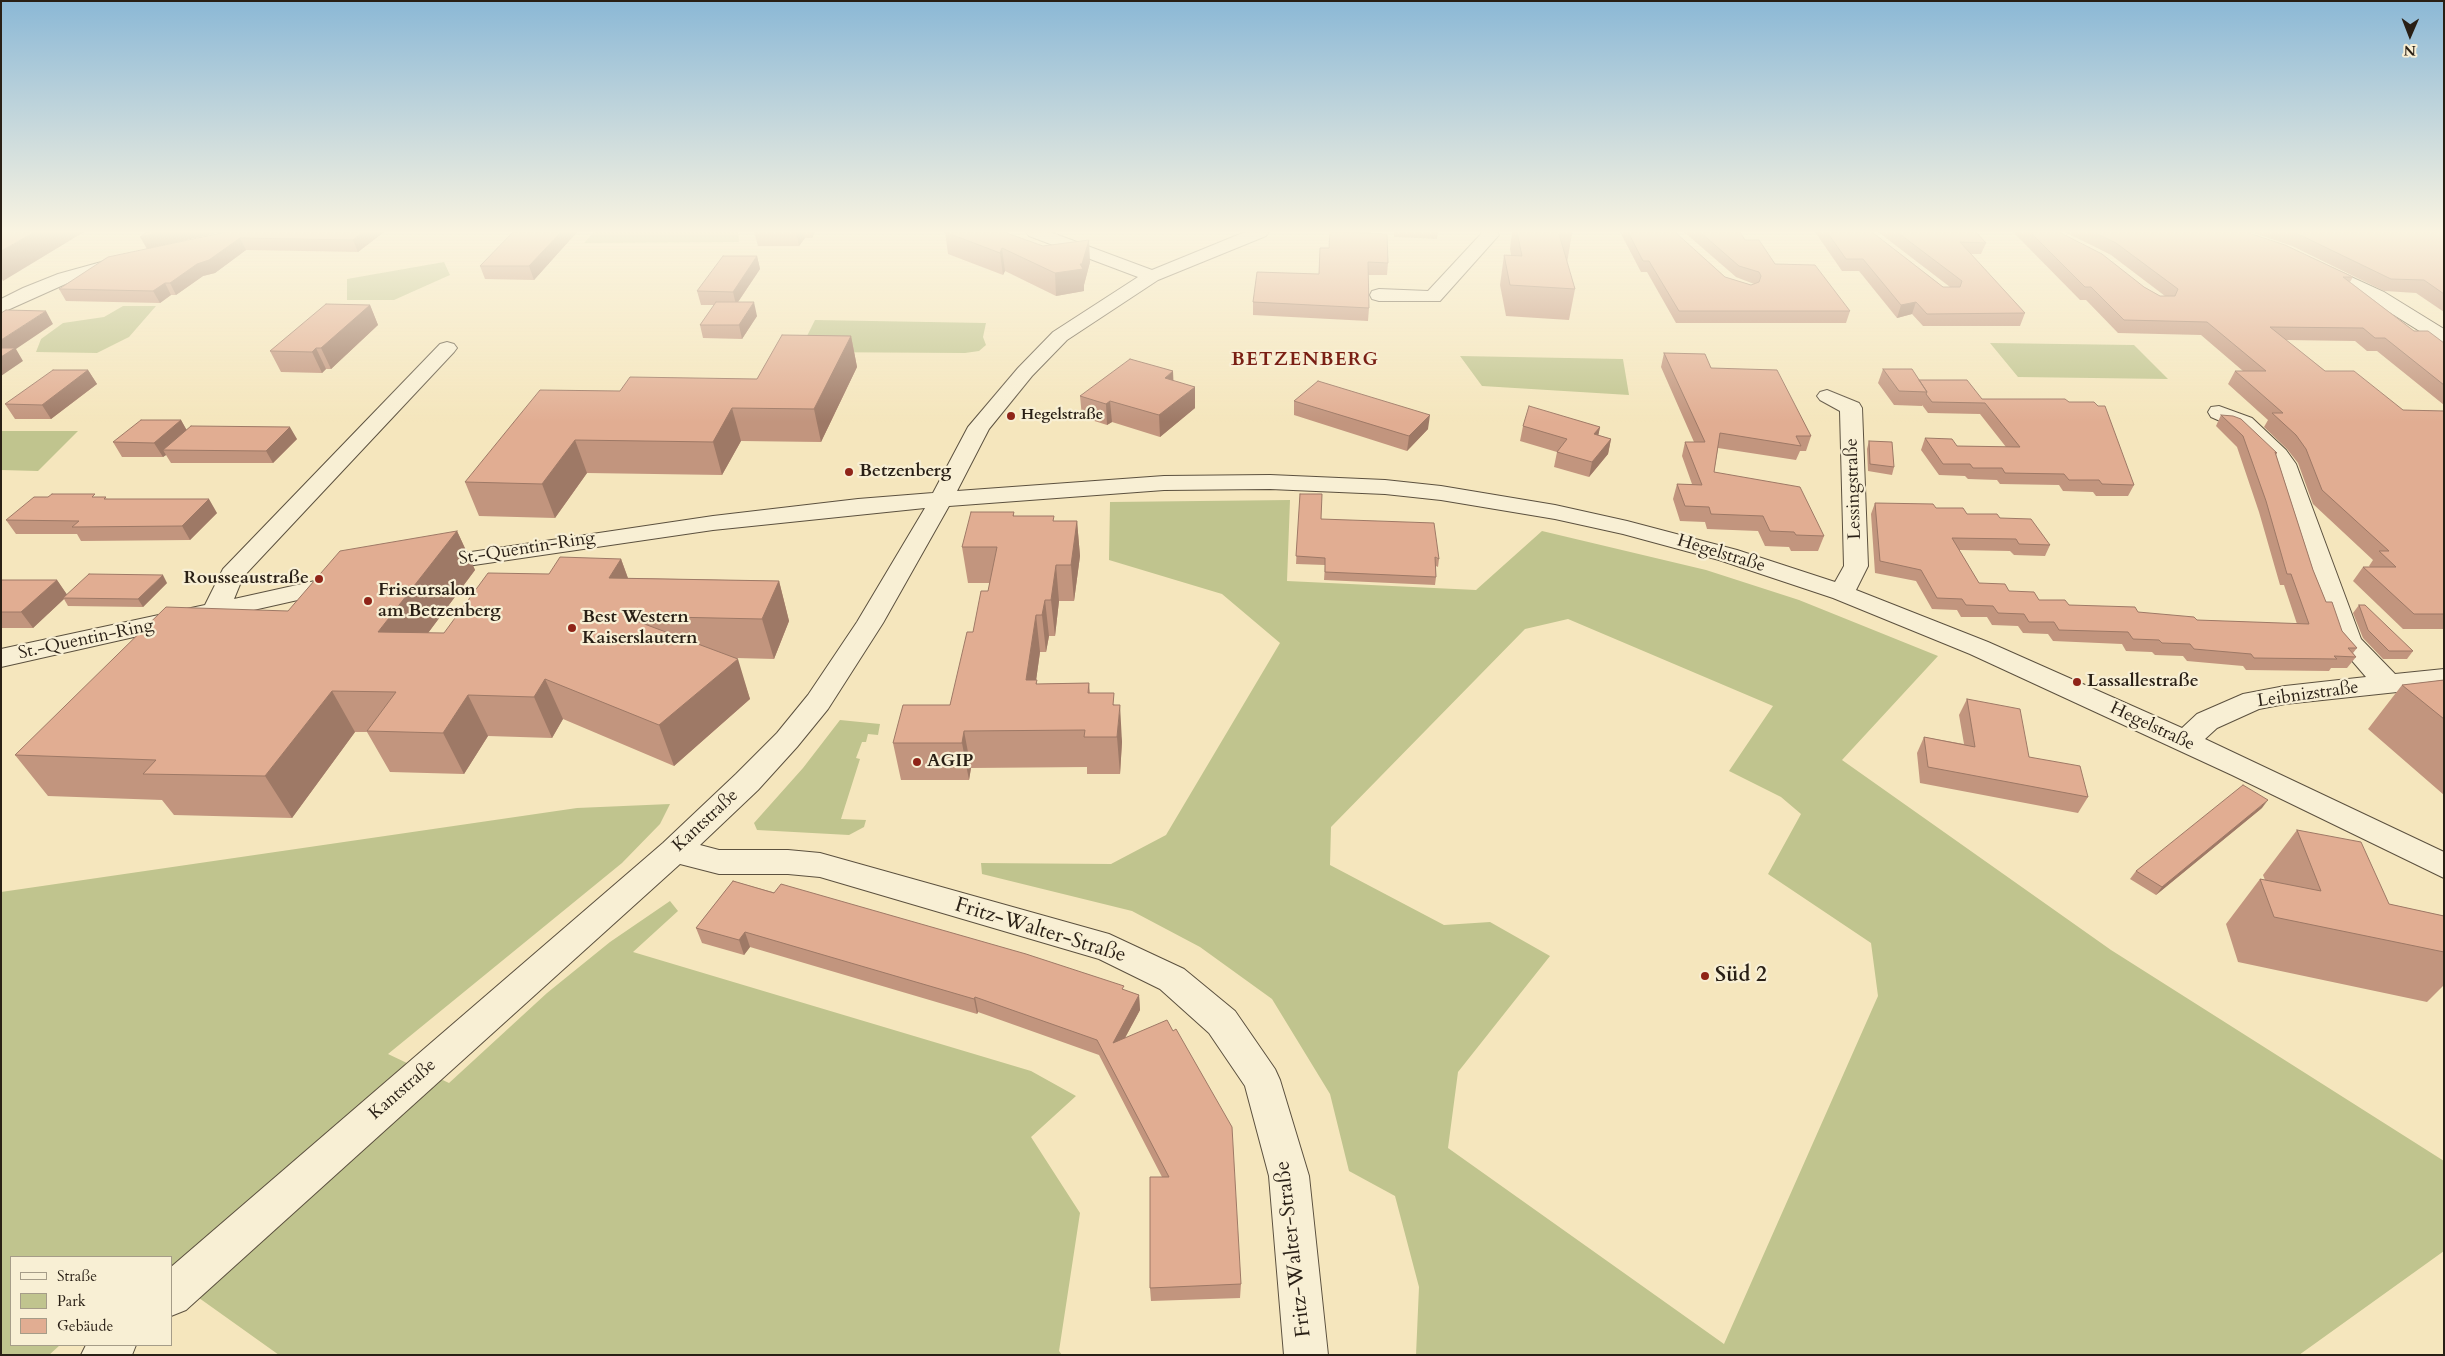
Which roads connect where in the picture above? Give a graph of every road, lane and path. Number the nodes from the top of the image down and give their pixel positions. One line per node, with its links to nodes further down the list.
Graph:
1 (24, 295): 6 (street)
2 (1122, 295): 11 (street, Kantstraße)
3 (1387, 295): 4 (street)
4 (1435, 295)
5 (2376, 295): 7 (street)
6 (1, 307)
7 (2444, 338)
8 (447, 348): 15 (street)
9 (1828, 396): 14 (street, Lessingstraße)
10 (2219, 412): 18 (street)
11 (941, 500): 12 (street, St.-Quentin-Ring); 14 (street, Hegelstraße); 20 (street, Kantstraße)
12 (408, 569)
13 (364, 578): 15 (street, St.-Quentin-Ring)
14 (1842, 593): 19 (street, Hegelstraße)
15 (216, 610): 16 (street, St.-Quentin-Ring)
16 (1, 658)
17 (2444, 678): 18 (street, Leibnizstraße)
18 (2389, 685): 19 (street, Leibnizstraße)
19 (2185, 742): 21 (street, Hegelstraße)
20 (674, 851): 22 (street, Kantstraße); 25 (street, Fritz-Walter-Straße)
21 (2444, 866)
22 (172, 1294)
23 (114, 1346): 24 (street)
24 (104, 1355)
25 (1306, 1355)

